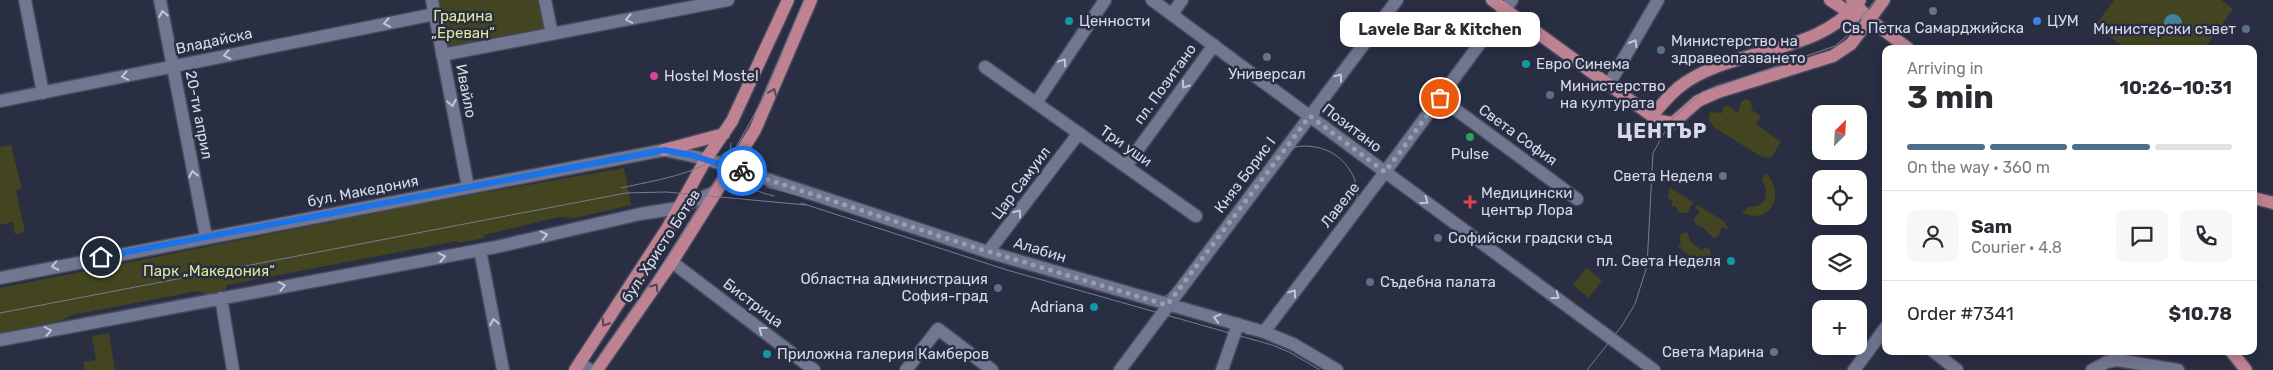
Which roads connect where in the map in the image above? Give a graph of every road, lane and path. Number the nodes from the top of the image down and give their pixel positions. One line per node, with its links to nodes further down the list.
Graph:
1 (25, 0): 29 (street)
2 (160, 0): 26 (street, 20-ти април, one-way to 2)
3 (432, 0): 19 (street, Ивайло)
4 (545, 0): 22 (street)
5 (728, 0): 18 (street)
6 (788, 0): 36 (main road, бул. Христо Ботев)
7 (811, 0): 40 (main road, бул. Христо Ботев, one-way to 7)
8 (1105, 0): 32 (street, one-way to 8)
9 (1152, 0): 20 (street, Позитано)
10 (1182, 0): 20 (street)
11 (1397, 0): 33 (street, Княз Борис I, one-way to 11)
12 (1492, 0): 16 (main road)
13 (1658, 0): 28 (street, one-way to 13)
14 (1830, 0): 17 (main road)
15 (1884, 0): 21 (main road)
16 (1508, 4): 28 (main road); 30 (street, Лавеле)
17 (1854, 4): 21 (main road); 34 (main road)
18 (676, 5): 22 (street, one-way to 22)
19 (434, 14): 25 (street, Ивайло); 26 (street, Владайска, one-way to 26)
20 (1172, 14): 23 (street, Позитано)
21 (1870, 20): 24 (main road); 34 (main road)
22 (552, 34): 25 (street)
23 (1214, 45): 33 (street, Позитано); 39 (street, пл. Позитано, one-way to 39)
24 (1904, 45)
25 (442, 55): 42 (street, Ивайло, one-way to 42)
26 (172, 66): 29 (street, Владайска, one-way to 29); 51 (street, 20-ти април, one-way to 26)
27 (985, 67): 32 (street, Три уши)
28 (1609, 84): 34 (main road)
29 (43, 93): 31 (street, Владайска)
30 (1440, 98): 41 (street, Лавеле); 44 (street, Света София)
31 (0, 101)
32 (1036, 103): 35 (street, Три уши)
33 (1310, 116): 41 (street, Позитано); 57 (street, Княз Борис I)
34 (1652, 116)
35 (1079, 133): 39 (street, Три уши); 53 (street, Цар Самуил, one-way to 35)
36 (724, 134): 37 (main road); 38 (main road, бул. Христо Ботев)
37 (664, 150): 38 (street, бул. Македония); 42 (street, бул. Македония)
38 (706, 160): 40 (street, бул. Македония); 47 (main road, бул. Христо Ботев)
39 (1126, 166): 49 (street, Три уши)
40 (731, 168): 43 (main road, бул. Христо Ботев); 53 (street, Алабин)
41 (1385, 172): 59 (street, Лавеле, one-way to 41); 74 (street, Позитано, one-way to 74)
42 (468, 187): 51 (street, бул. Македония)
43 (716, 192): 47 (street); 54 (main road, бул. Христо Ботев)
44 (1577, 199)
45 (2257, 199): 46 (main road)
46 (2273, 203)
47 (678, 208): 48 (street); 50 (main road, бул. Христо Ботев)
48 (653, 212): 50 (street); 52 (street, one-way to 48)
49 (1196, 216)
50 (668, 226): 64 (main road, бул. Христо Ботев, one-way to 64)
51 (206, 237): 55 (street, бул. Македония, one-way to 55)
52 (480, 250): 56 (street, one-way to 52); 66 (street, one-way to 52)
53 (988, 252): 57 (street, Алабин)
54 (672, 262): 67 (main road, бул. Христо Ботев, one-way to 54); 68 (street, Бистрица, one-way to 54)
55 (0, 278)
56 (221, 298): 61 (street, one-way to 56); 65 (street)
57 (1167, 305): 58 (street, Алабин, one-way to 57); 71 (street, Княз Борис I)
58 (1238, 324): 59 (street, Алабин); 72 (street)
59 (1264, 332): 73 (street, Алабин)
60 (1882, 332): 75 (street)
61 (0, 340)
62 (1938, 355): 76 (street)
63 (2234, 355): 79 (main road)
64 (582, 368)
65 (233, 370)
66 (503, 370)
67 (597, 370)
68 (814, 370)
69 (906, 370): 70 (street)
70 (992, 370)
71 (1120, 370)
72 (1222, 370)
73 (1337, 370)
74 (1654, 370)
75 (1854, 370)
76 (1957, 370)
77 (2092, 370): 78 (street)
78 (2178, 370)
79 (2246, 370)

